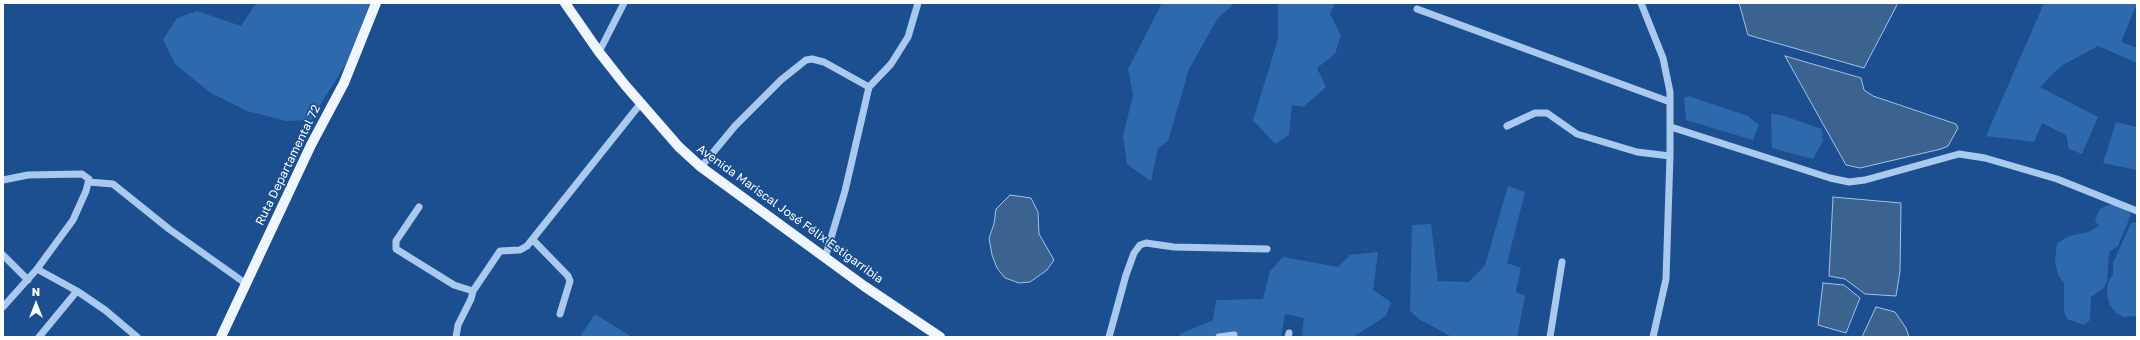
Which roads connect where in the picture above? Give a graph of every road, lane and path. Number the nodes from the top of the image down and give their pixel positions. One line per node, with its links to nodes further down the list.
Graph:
1 (376, 3): 26 (main road, Ruta Departamental 72)
2 (565, 3): 7 (main road, Avenida Mariscal José Félix Estigarribia)
3 (624, 3): 7 (street)
4 (918, 3): 8 (street)
5 (1640, 3): 9 (street)
6 (1417, 9): 9 (street)
7 (599, 52): 10 (main road, Avenida Mariscal José Félix Estigarribia)
8 (869, 87): 14 (street); 22 (street)
9 (1670, 102): 12 (street)
10 (641, 103): 14 (main road, Avenida Mariscal José Félix Estigarribia); 19 (street)
11 (1507, 126): 13 (street)
12 (1671, 127): 13 (street); 18 (street)
13 (1670, 156): 40 (street)
14 (701, 167): 22 (main road, Avenida Mariscal José Félix Estigarribia)
15 (3, 180): 16 (street)
16 (89, 182): 24 (street); 26 (street)
17 (419, 207): 28 (street)
18 (2137, 211)
19 (533, 240): 28 (street); 30 (street)
20 (1267, 249): 37 (street)
21 (3, 255): 25 (street)
22 (825, 258): 36 (main road, Avenida Mariscal José Félix Estigarribia)
23 (1562, 262): 39 (street)
24 (37, 269): 25 (street); 27 (street)
25 (28, 280): 29 (street)
26 (245, 283): 32 (main road, Ruta Departamental 72)
27 (77, 291): 33 (street); 34 (street)
28 (473, 291): 35 (street)
29 (3, 307)
30 (560, 314)
31 (1234, 335): 38 (street)
32 (222, 336)
33 (39, 337)
34 (137, 337)
35 (456, 337)
36 (940, 337)
37 (1109, 337)
38 (1219, 337)
39 (1550, 337)
40 (1652, 337)

